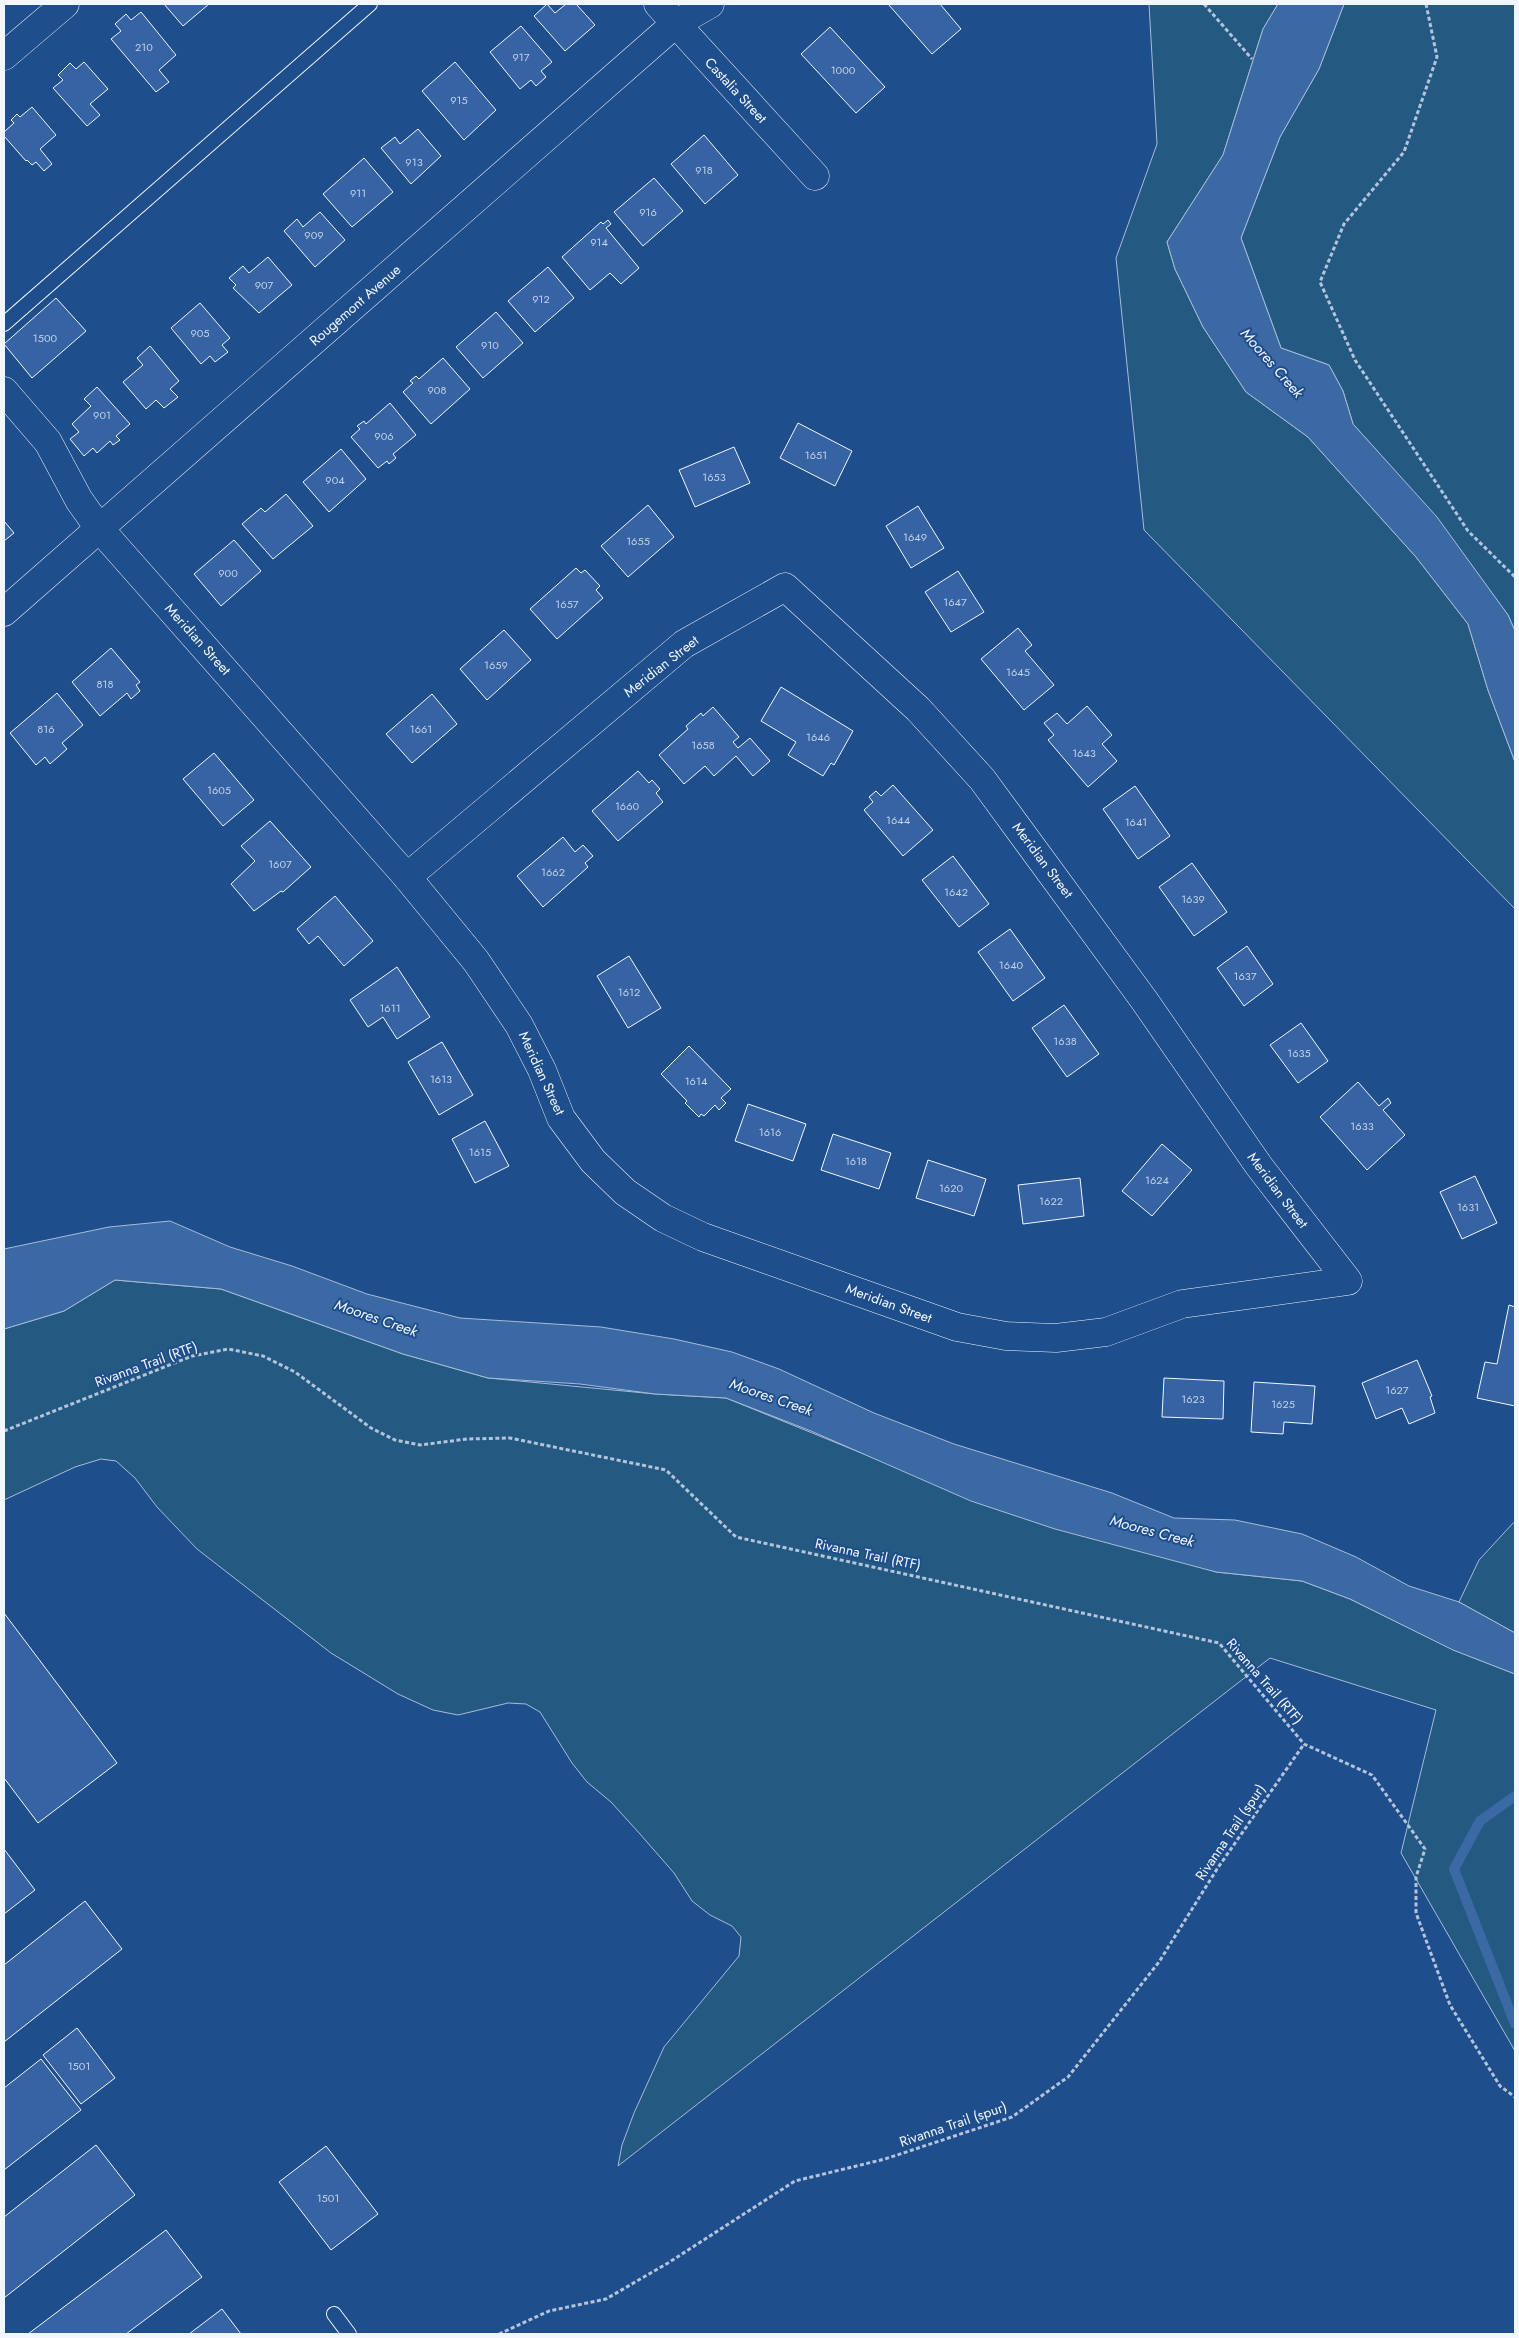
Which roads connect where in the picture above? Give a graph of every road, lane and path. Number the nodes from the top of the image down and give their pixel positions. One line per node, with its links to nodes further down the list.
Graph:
1 (65, 4): 8 (street)
2 (370, 4): 11 (lane)
3 (658, 4): 7 (street, Castalia Street)
4 (710, 4): 7 (street, Rougemont Avenue)
5 (1204, 4): 9 (path)
6 (1426, 4): 14 (path)
7 (676, 24): 10 (street, Castalia Street); 13 (street, Rougemont Avenue)
8 (4, 56)
9 (1252, 59)
10 (815, 176)
11 (4, 324)
12 (4, 391): 13 (street, Meridian Street)
13 (99, 528): 15 (street, Rougemont Avenue); 16 (street, Meridian Street)
14 (1515, 577)
15 (4, 612)
16 (407, 877): 16 (street, Meridian Street)
17 (4, 1430): 18 (path, Rivanna Trail (RTF))
18 (1304, 1744): 19 (path, Rivanna Trail (RTF)); 22 (path, Rivanna Trail (spur))
19 (1515, 2097)
20 (334, 2314): 21 (lane)
21 (349, 2334)
22 (499, 2334)

